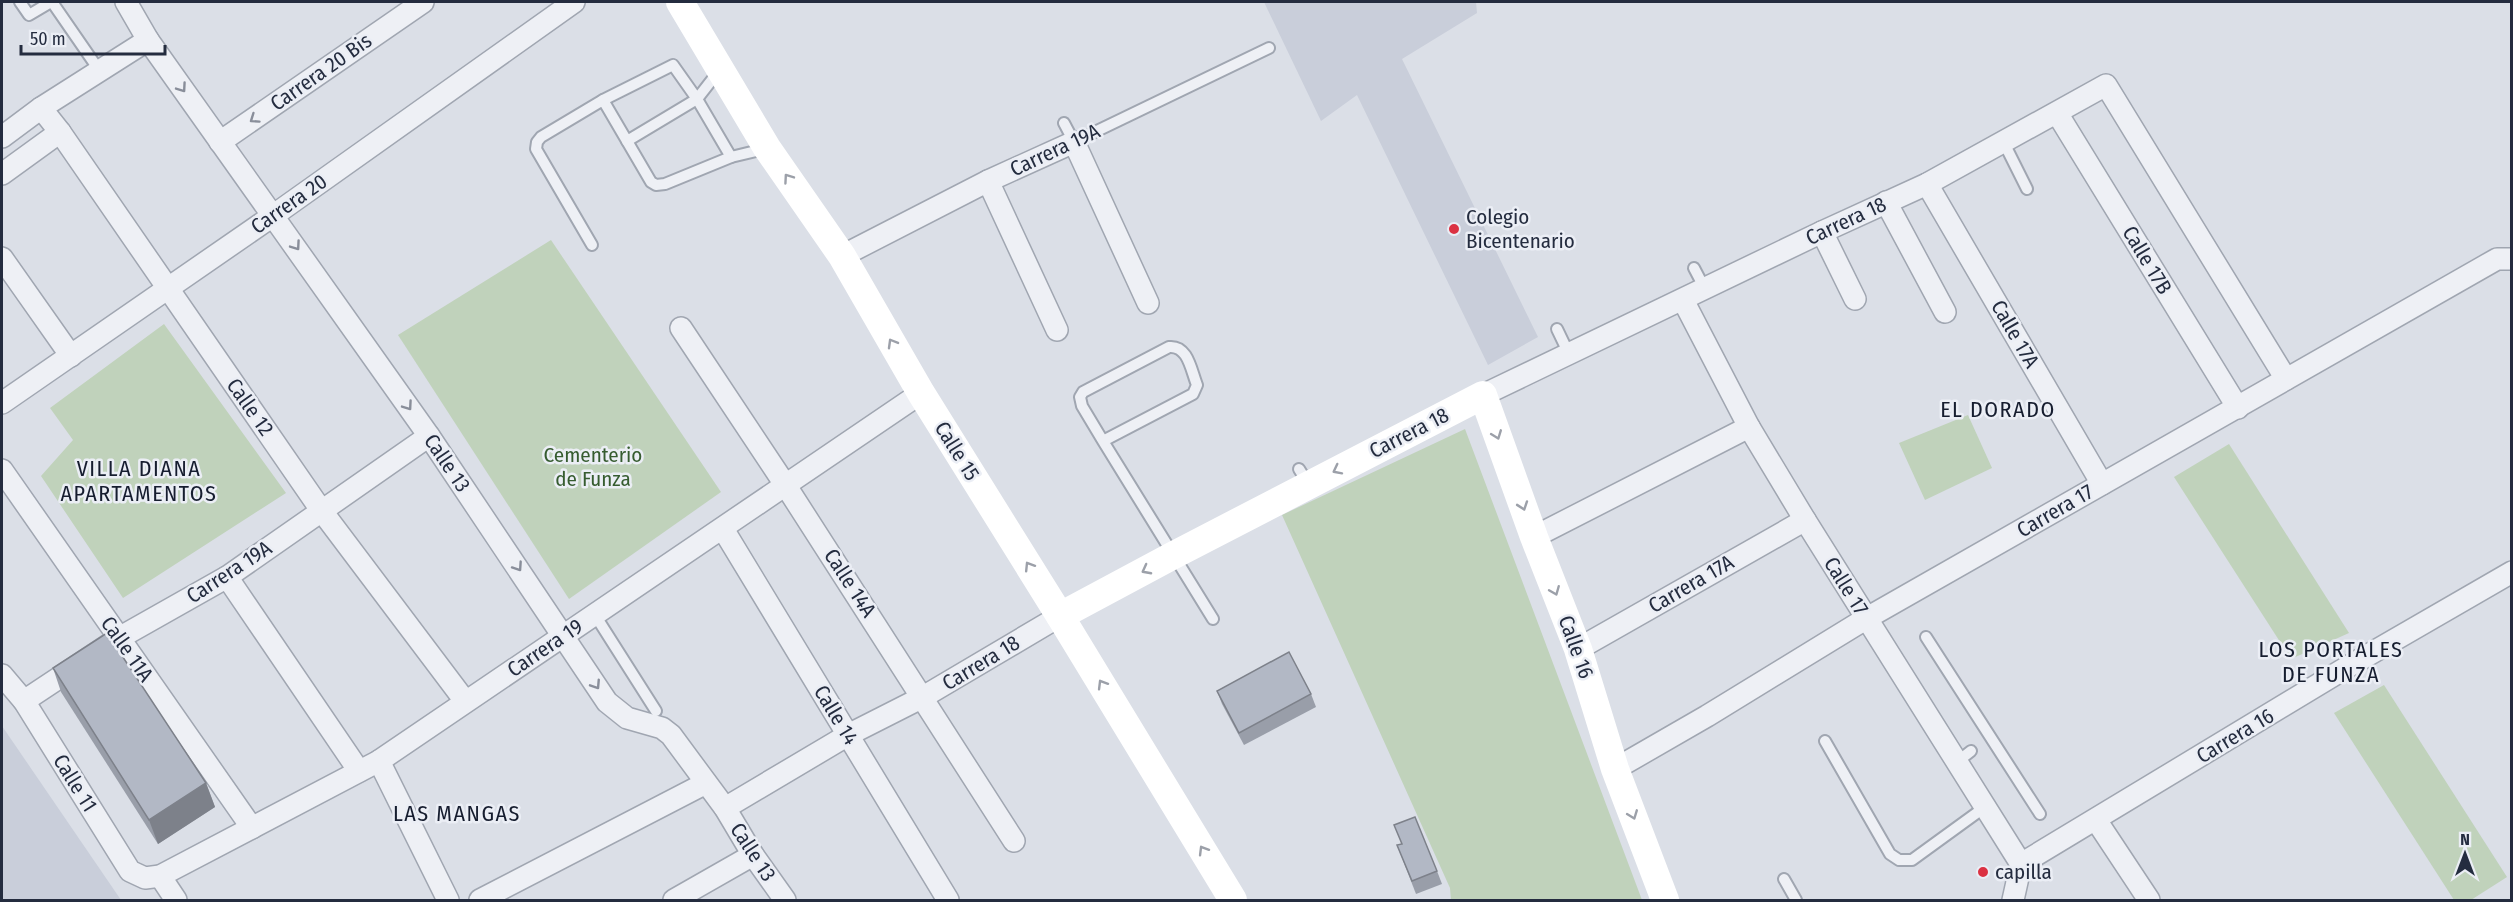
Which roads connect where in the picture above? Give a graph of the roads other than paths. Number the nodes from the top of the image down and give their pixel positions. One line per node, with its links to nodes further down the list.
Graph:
1 (20, 2): 2 (lane)
2 (52, 2): 10 (lane)
3 (574, 2): 29 (street, Carrera 20)
4 (680, 2): 9 (street, Calle 15)
5 (419, 3): 20 (street, Carrera 20 Bis, one-way to 20)
6 (133, 4): 7 (street, Calle 13)
7 (148, 40): 10 (street); 20 (street, Calle 13, one-way to 20)
8 (1269, 48): 21 (lane, Carrera 19A)
9 (720, 69): 11 (lane); 22 (street, Calle 15)
10 (99, 70): 13 (street)
11 (697, 99): 12 (lane); 18 (lane); 23 (lane)
12 (603, 100): 18 (lane); 31 (lane)
13 (41, 108): 16 (street, Calle 12); 17 (street)
14 (2057, 113): 19 (street, Carrera 18); 47 (street, Carrera 18); 51 (street, Calle 17B)
15 (1064, 123): 21 (lane)
16 (60, 132): 24 (street); 36 (street, Calle 12)
17 (2, 134)
18 (627, 141): 23 (lane)
19 (2003, 141): 26 (street, Carrera 18); 27 (lane)
20 (220, 142): 29 (street, Calle 13)
21 (1074, 142): 25 (street, Carrera 19A); 40 (street)
22 (767, 148): 23 (lane); 32 (street, Calle 15, one-way to 22)
23 (731, 157)
24 (2, 174)
25 (988, 181): 32 (street, Carrera 19A); 44 (street)
26 (1927, 184): 28 (street, Carrera 18); 56 (street, Calle 17A)
27 (2027, 189)
28 (1886, 202): 30 (street, Carrera 18); 41 (street)
29 (274, 215): 36 (street, Carrera 20); 53 (street, Calle 13, one-way to 53)
30 (1821, 232): 37 (street, Carrera 18); 38 (street)
31 (592, 245)
32 (842, 256): 48 (street, Calle 15, one-way to 32)
33 (2, 258): 46 (street)
34 (2504, 259): 47 (street, Carrera 17)
35 (1694, 268): 37 (lane)
36 (168, 289): 46 (street, Carrera 20); 58 (street, Calle 12)
37 (1705, 289): 39 (street, Carrera 18)
38 (1855, 299)
39 (1683, 300): 45 (street, Carrera 18); 52 (street, Calle 17)
40 (1148, 303)
41 (1945, 312)
42 (681, 328): 57 (street, Calle 14A)
43 (1557, 329): 45 (lane)
44 (1057, 330)
45 (1569, 354): 49 (street, Carrera 18)
46 (71, 356): 50 (street, Carrera 20)
47 (2286, 379): 51 (street, Carrera 17)
48 (921, 393): 57 (street, Carrera 19); 66 (street, Calle 15, one-way to 48)
49 (1483, 395): 61 (street, Calle 16, one-way to 61); 62 (street, Carrera 18, one-way to 62)
50 (2, 404)
51 (2238, 408): 56 (street, Carrera 17)
52 (1749, 427): 59 (street, Calle 17); 61 (street)
53 (429, 436): 58 (street, Carrera 19A); 69 (street, Calle 13, one-way to 69)
54 (1103, 441): 54 (lane); 62 (lane)
55 (2, 470): 71 (street, Calle 11A)
56 (2102, 484): 67 (street, Carrera 17)
57 (786, 486): 60 (street, Carrera 19); 74 (street, Calle 14A)
58 (321, 510): 64 (street, Carrera 19A); 76 (street, Calle 12)
59 (1805, 520): 67 (street, Calle 17); 72 (street, Carrera 17A)
60 (723, 529): 65 (street, Carrera 19); 78 (street, Calle 14)
61 (1534, 537): 72 (street, Calle 16, one-way to 72)
62 (1172, 556): 66 (street, Carrera 18, one-way to 66); 68 (lane)
63 (2511, 573): 87 (street, Carrera 16)
64 (227, 577): 71 (street, Carrera 19A); 82 (street)
65 (595, 615): 69 (street, Carrera 19); 77 (lane)
66 (1060, 616): 74 (street, Carrera 18); 100 (street, Calle 15, one-way to 66)
67 (1867, 618): 81 (street, Carrera 17); 84 (street, Calle 17)
68 (1213, 619)
69 (564, 636): 76 (street, Carrera 19); 83 (street, Calle 13, one-way to 83)
70 (1926, 637): 86 (lane)
71 (119, 638): 75 (street, Carrera 19A); 88 (street, Calle 11A)
72 (1578, 649): 81 (street, Calle 16)
73 (2, 676): 75 (street, Calle 11)
74 (923, 697): 78 (street, Carrera 18); 89 (street, Calle 14A)
75 (24, 701): 92 (street, Calle 11)
76 (465, 701): 80 (street, Carrera 19)
77 (656, 711)
78 (848, 735): 85 (street, Carrera 18); 99 (street, Calle 14)
79 (1825, 741): 84 (lane)
80 (379, 761): 82 (street, Carrera 19); 95 (street)
81 (1615, 769): 101 (street, Calle 16, one-way to 101)
82 (359, 771): 88 (street, Carrera 19)
83 (706, 783): 85 (street, Calle 13); 96 (street)
84 (1985, 807): 91 (street, Calle 17)
85 (725, 808): 90 (street, Calle 13)
86 (2040, 814)
87 (2096, 820): 91 (street, Carrera 16); 104 (street)
88 (252, 828): 92 (street, Carrera 19)
89 (1014, 842)
90 (753, 855): 97 (street); 98 (street, Calle 13)
91 (2021, 864): 103 (street)
92 (157, 876): 94 (street)
93 (1784, 879): 102 (lane)
94 (176, 900)
95 (448, 900)
96 (483, 900)
97 (674, 900)
98 (785, 900)
99 (948, 900)
100 (1233, 900)
101 (1665, 900)
102 (1796, 900)
103 (2013, 900)
104 (2149, 900)

